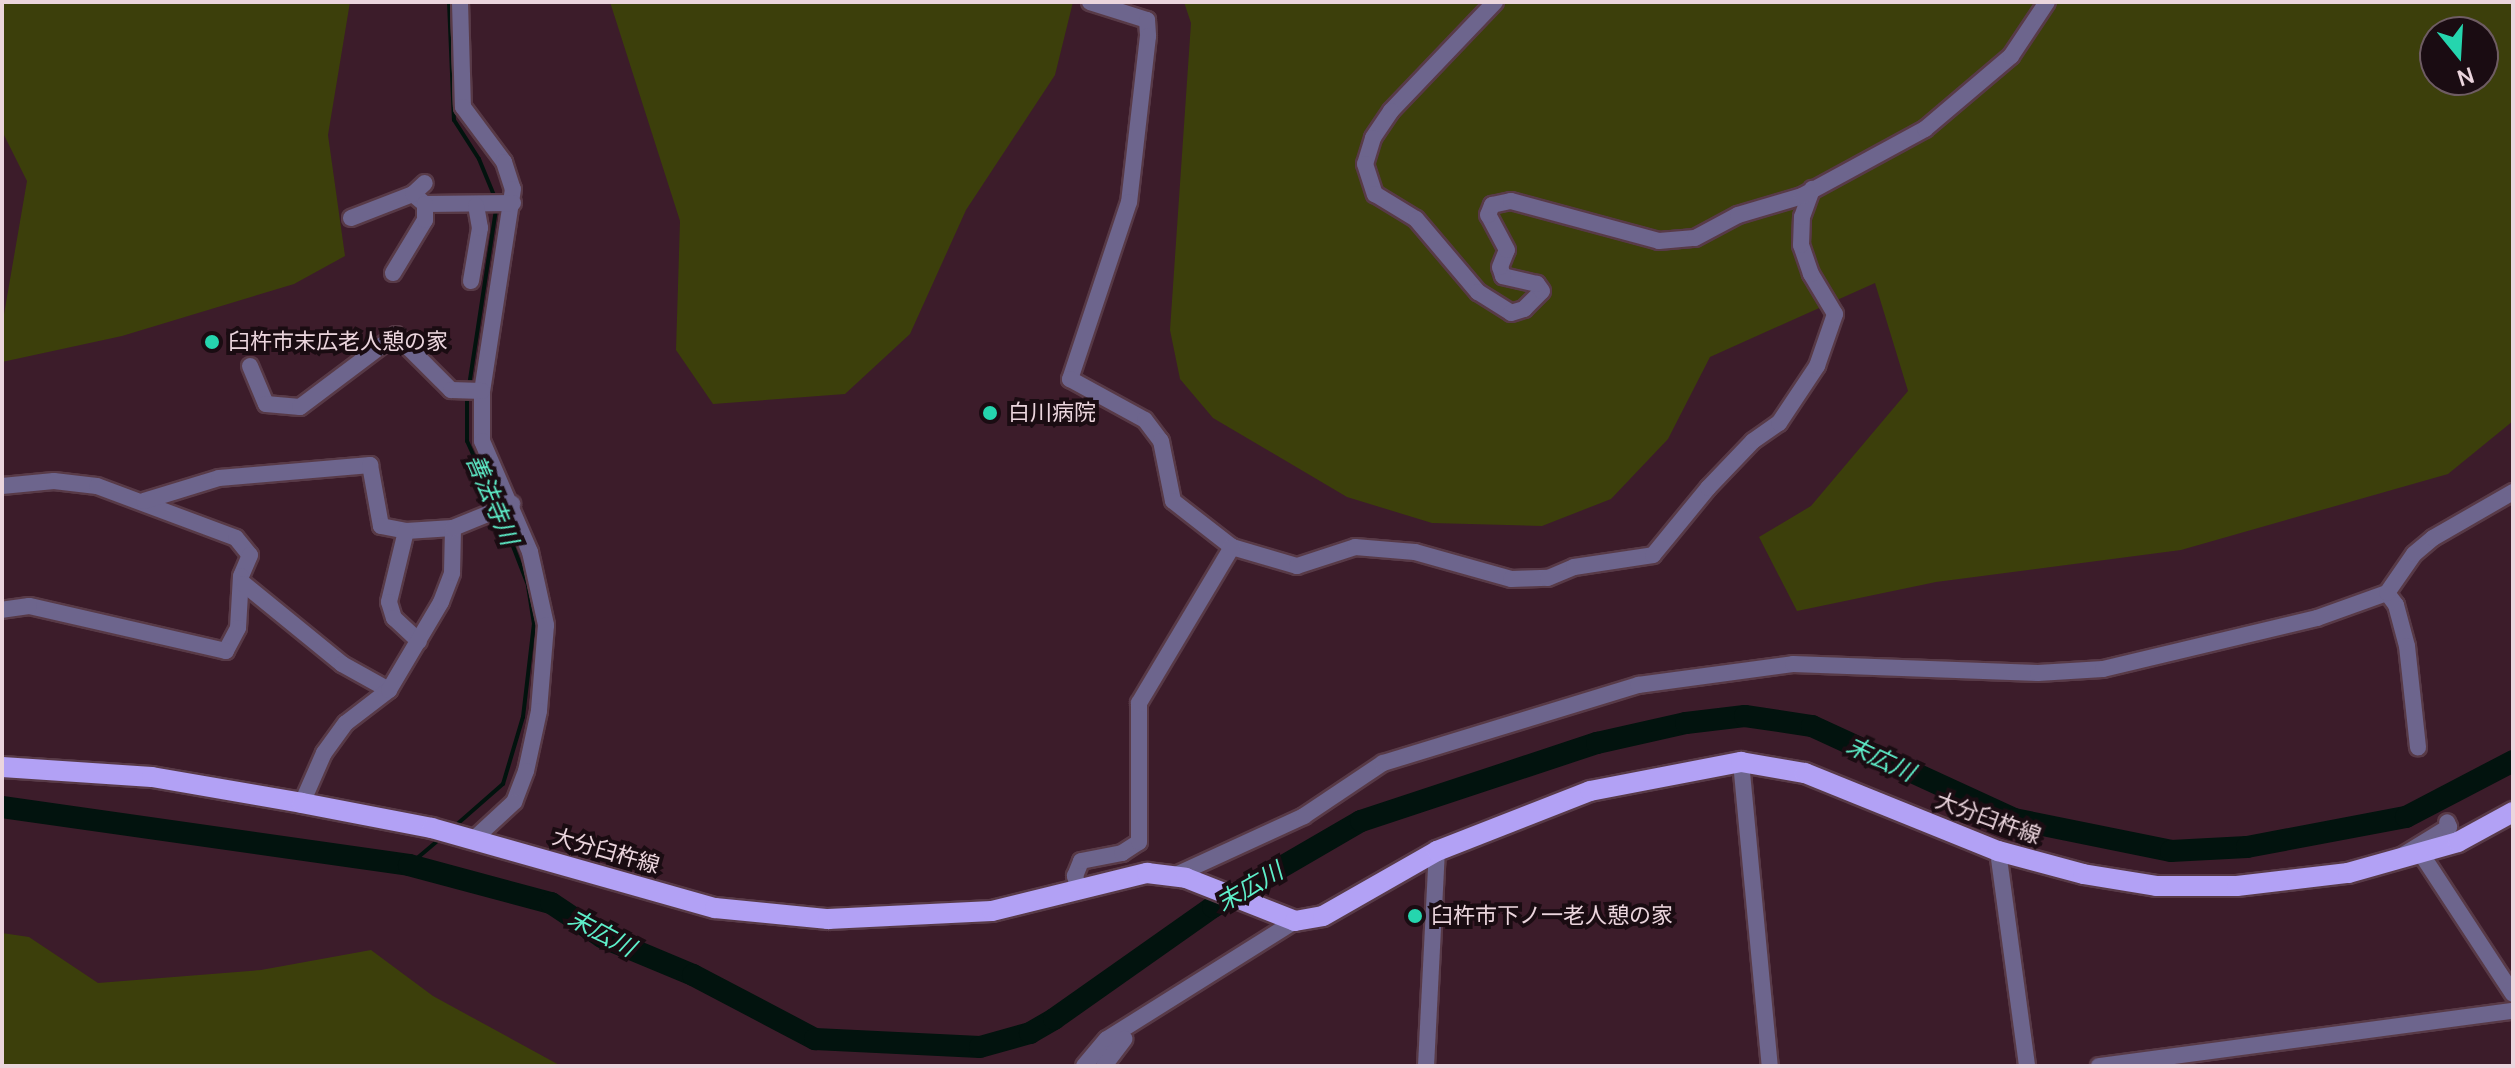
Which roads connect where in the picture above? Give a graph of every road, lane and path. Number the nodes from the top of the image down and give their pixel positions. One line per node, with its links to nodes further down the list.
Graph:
1 (460, 2): 7 (street)
2 (1090, 2): 20 (street)
3 (1495, 2): 5 (street)
4 (2047, 2): 5 (street)
5 (1812, 189): 20 (street)
6 (421, 194): 8 (street); 9 (street); 10 (street)
7 (510, 204): 8 (street); 13 (street)
8 (480, 205): 11 (street)
9 (351, 218)
10 (393, 273)
11 (471, 281)
12 (250, 366): 13 (street)
13 (480, 391): 17 (street)
14 (2, 486): 16 (street)
15 (2513, 492): 22 (street)
16 (144, 501): 19 (street); 21 (street)
17 (509, 505): 18 (street); 32 (street)
18 (453, 528): 19 (street); 24 (street)
19 (406, 531): 24 (street)
20 (1232, 547): 38 (street)
21 (244, 584): 23 (street); 25 (street)
22 (2387, 593): 26 (street); 37 (street)
23 (2, 610)
24 (419, 641): 25 (street)
25 (389, 690): 29 (street)
26 (2418, 747)
27 (1741, 762): 33 (main road, 大分臼杵線); 34 (main road, 大分臼杵線); 46 (street)
28 (2, 767): 29 (main road, 大分臼杵線)
29 (302, 803): 32 (main road, 大分臼杵線)
30 (2513, 812): 35 (main road, 大分臼杵線)
31 (2447, 822): 36 (street)
32 (471, 838): 38 (main road, 大分臼杵線)
33 (1437, 851): 39 (main road, 大分臼杵線); 45 (street)
34 (1998, 851): 36 (main road, 大分臼杵線); 47 (street)
35 (2422, 855): 36 (main road, 大分臼杵線); 40 (street)
36 (2400, 860)
37 (1176, 875): 38 (main road, 大分臼杵線); 39 (main road, 大分臼杵線)
38 (1079, 890)
39 (1288, 920): 41 (street)
40 (2513, 994)
41 (1162, 1004): 43 (street); 44 (street)
42 (2513, 1011): 48 (street)
43 (1084, 1066)
44 (1104, 1066)
45 (1426, 1066)
46 (1770, 1066)
47 (2027, 1066)
48 (2099, 1066)

